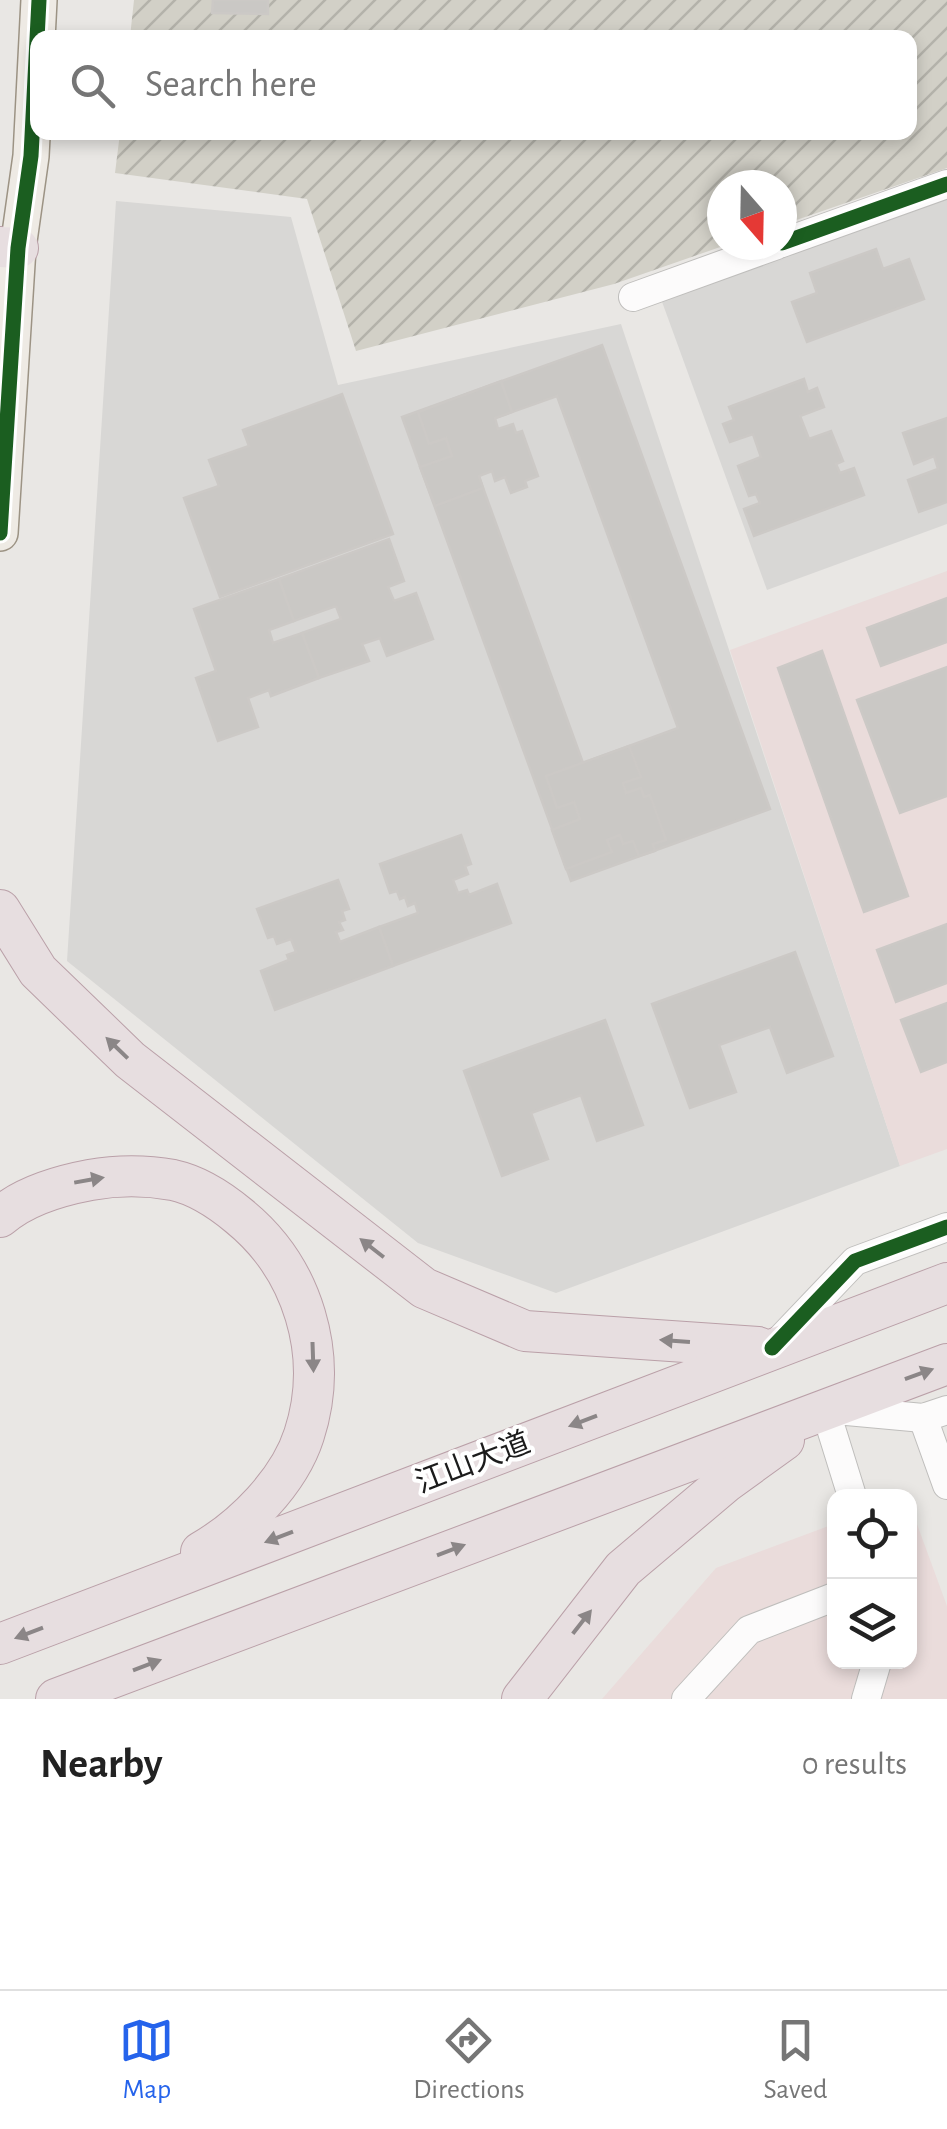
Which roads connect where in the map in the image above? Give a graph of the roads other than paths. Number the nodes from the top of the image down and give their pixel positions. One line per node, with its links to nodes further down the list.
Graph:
1 (39, 0): 2 (main road)
2 (37, 30)
3 (32, 140): 6 (main road)
4 (947, 184): 5 (street)
5 (797, 238)
6 (9, 248): 9 (main road)
7 (736, 260): 8 (street)
8 (633, 297)
9 (0, 533)
10 (0, 910): 14 (highway, one-way to 10)
11 (0, 1217): 20 (highway, one-way to 20)
12 (947, 1227): 14 (street)
13 (947, 1283): 14 (highway, 江山大道)
14 (772, 1348): 20 (highway, 江山大道, one-way to 20)
15 (947, 1364): 16 (highway, one-way to 15)
16 (825, 1409): 17 (street); 19 (street); 24 (highway, one-way to 16); 25 (highway, one-way to 16)
17 (935, 1414): 18 (street)
18 (947, 1485)
19 (850, 1489)
20 (124, 1597): 22 (highway, 江山大道, one-way to 22)
21 (827, 1600): 26 (street)
22 (0, 1644)
23 (875, 1669): 27 (street)
24 (56, 1699)
25 (522, 1699)
26 (686, 1699)
27 (866, 1699)

